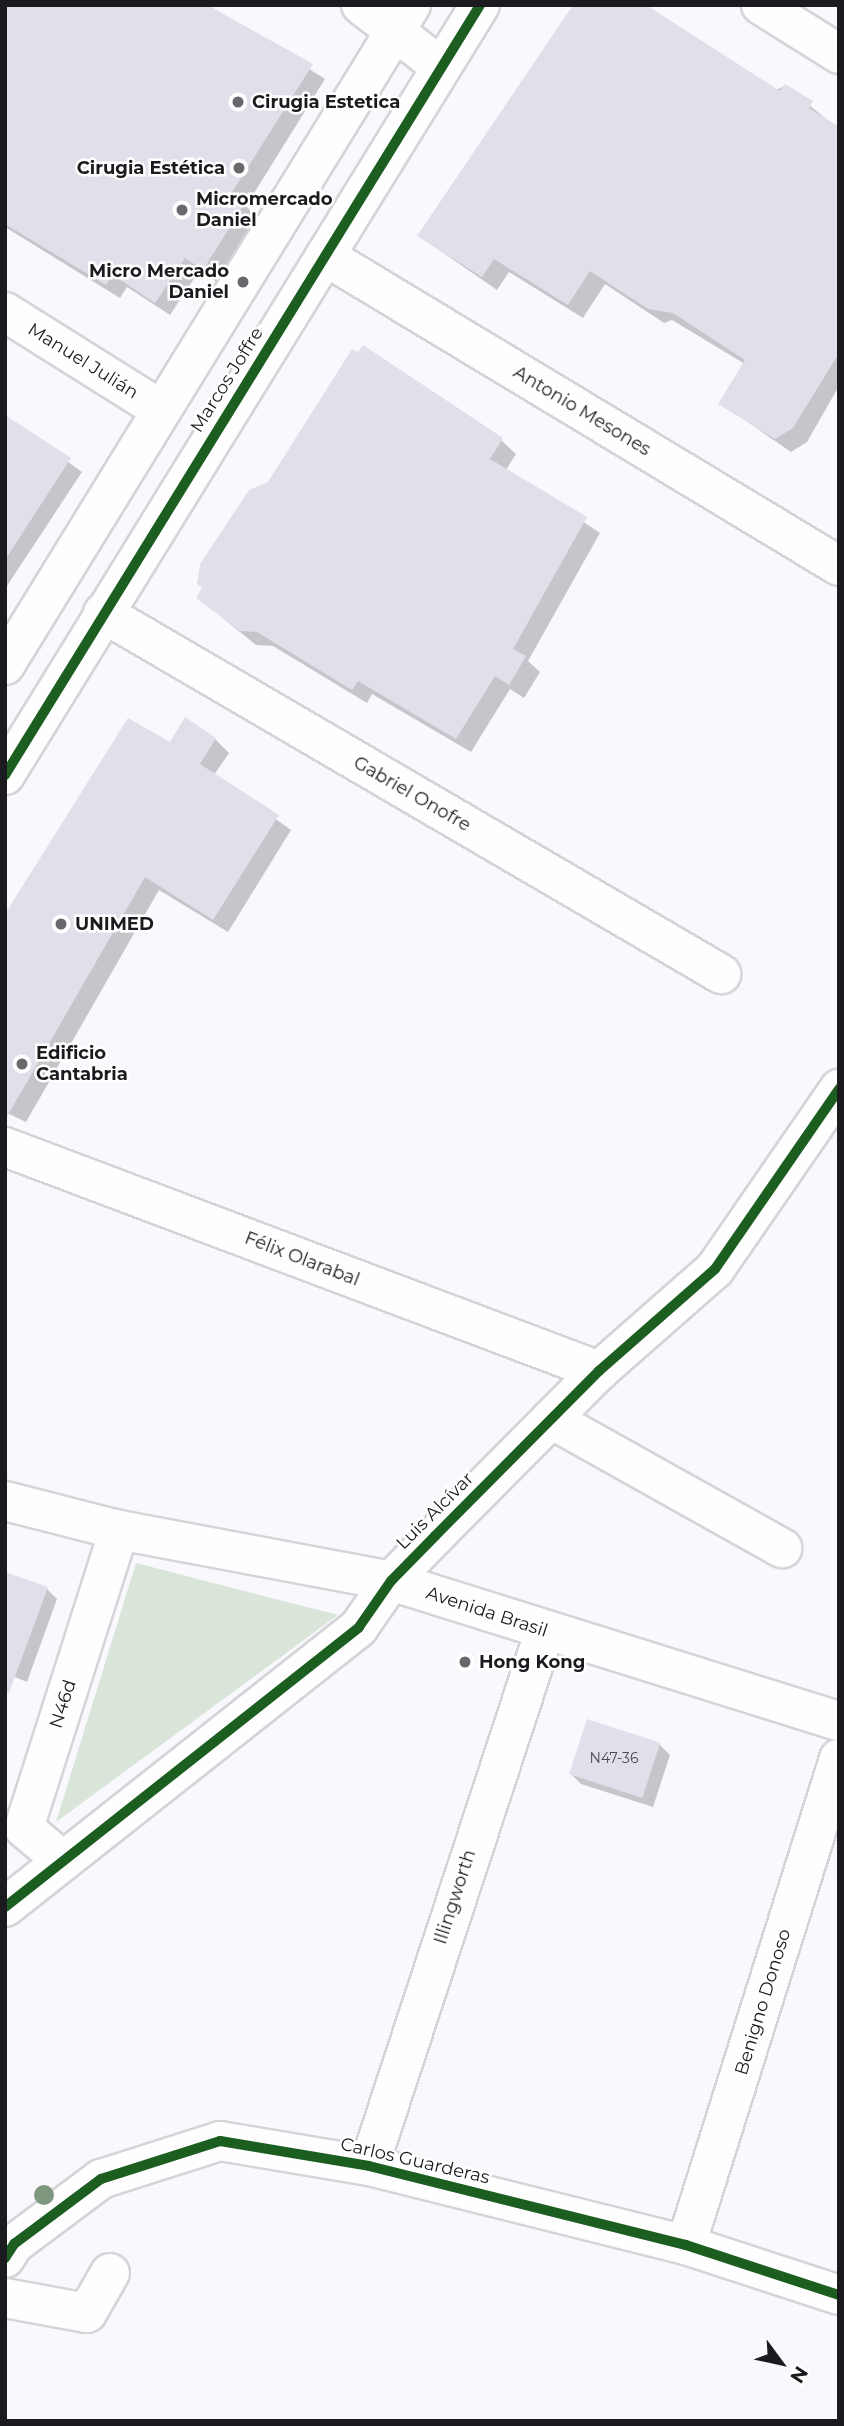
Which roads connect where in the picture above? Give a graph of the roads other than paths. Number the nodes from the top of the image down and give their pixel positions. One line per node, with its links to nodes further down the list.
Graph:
1 (361, 5): 4 (street)
2 (480, 5): 6 (street, Marcos Joffre)
3 (761, 5): 5 (street)
4 (403, 19): 6 (street); 9 (street)
5 (839, 54)
6 (441, 67): 7 (street, Marcos Joffre)
7 (325, 256): 10 (street, Antonio Mesones); 11 (street, Marcos Joffre)
8 (5, 312): 9 (street, Manuel Julián)
9 (160, 410): 12 (street)
10 (839, 566)
11 (103, 613): 13 (street, Marcos Joffre); 14 (street, Gabriel Onofre)
12 (5, 665)
13 (5, 775)
14 (721, 974)
15 (839, 1089): 17 (street, Luis Alcívar)
16 (5, 1147): 17 (street, Félix Olarabal)
17 (599, 1371): 18 (street, Luis Alcívar)
18 (551, 1419): 21 (street); 22 (street, Luis Alcívar)
19 (5, 1501): 20 (street, Avenida Brasil)
20 (119, 1530): 22 (street, Avenida Brasil); 26 (street, N46d)
21 (782, 1548)
22 (391, 1581): 23 (street, Avenida Brasil); 26 (street, Luis Alcívar)
23 (545, 1630): 24 (street, Avenida Brasil); 28 (street, Illingworth)
24 (839, 1721)
25 (839, 1759): 29 (street, Benigno Donoso)
26 (63, 1861): 27 (street, Luis Alcívar)
27 (5, 1907)
28 (369, 2166): 29 (street, Carlos Guarderas); 30 (street, Carlos Guarderas)
29 (686, 2245): 32 (street, Carlos Guarderas)
30 (5, 2258)
31 (110, 2273): 33 (street)
32 (839, 2295)
33 (5, 2298)

